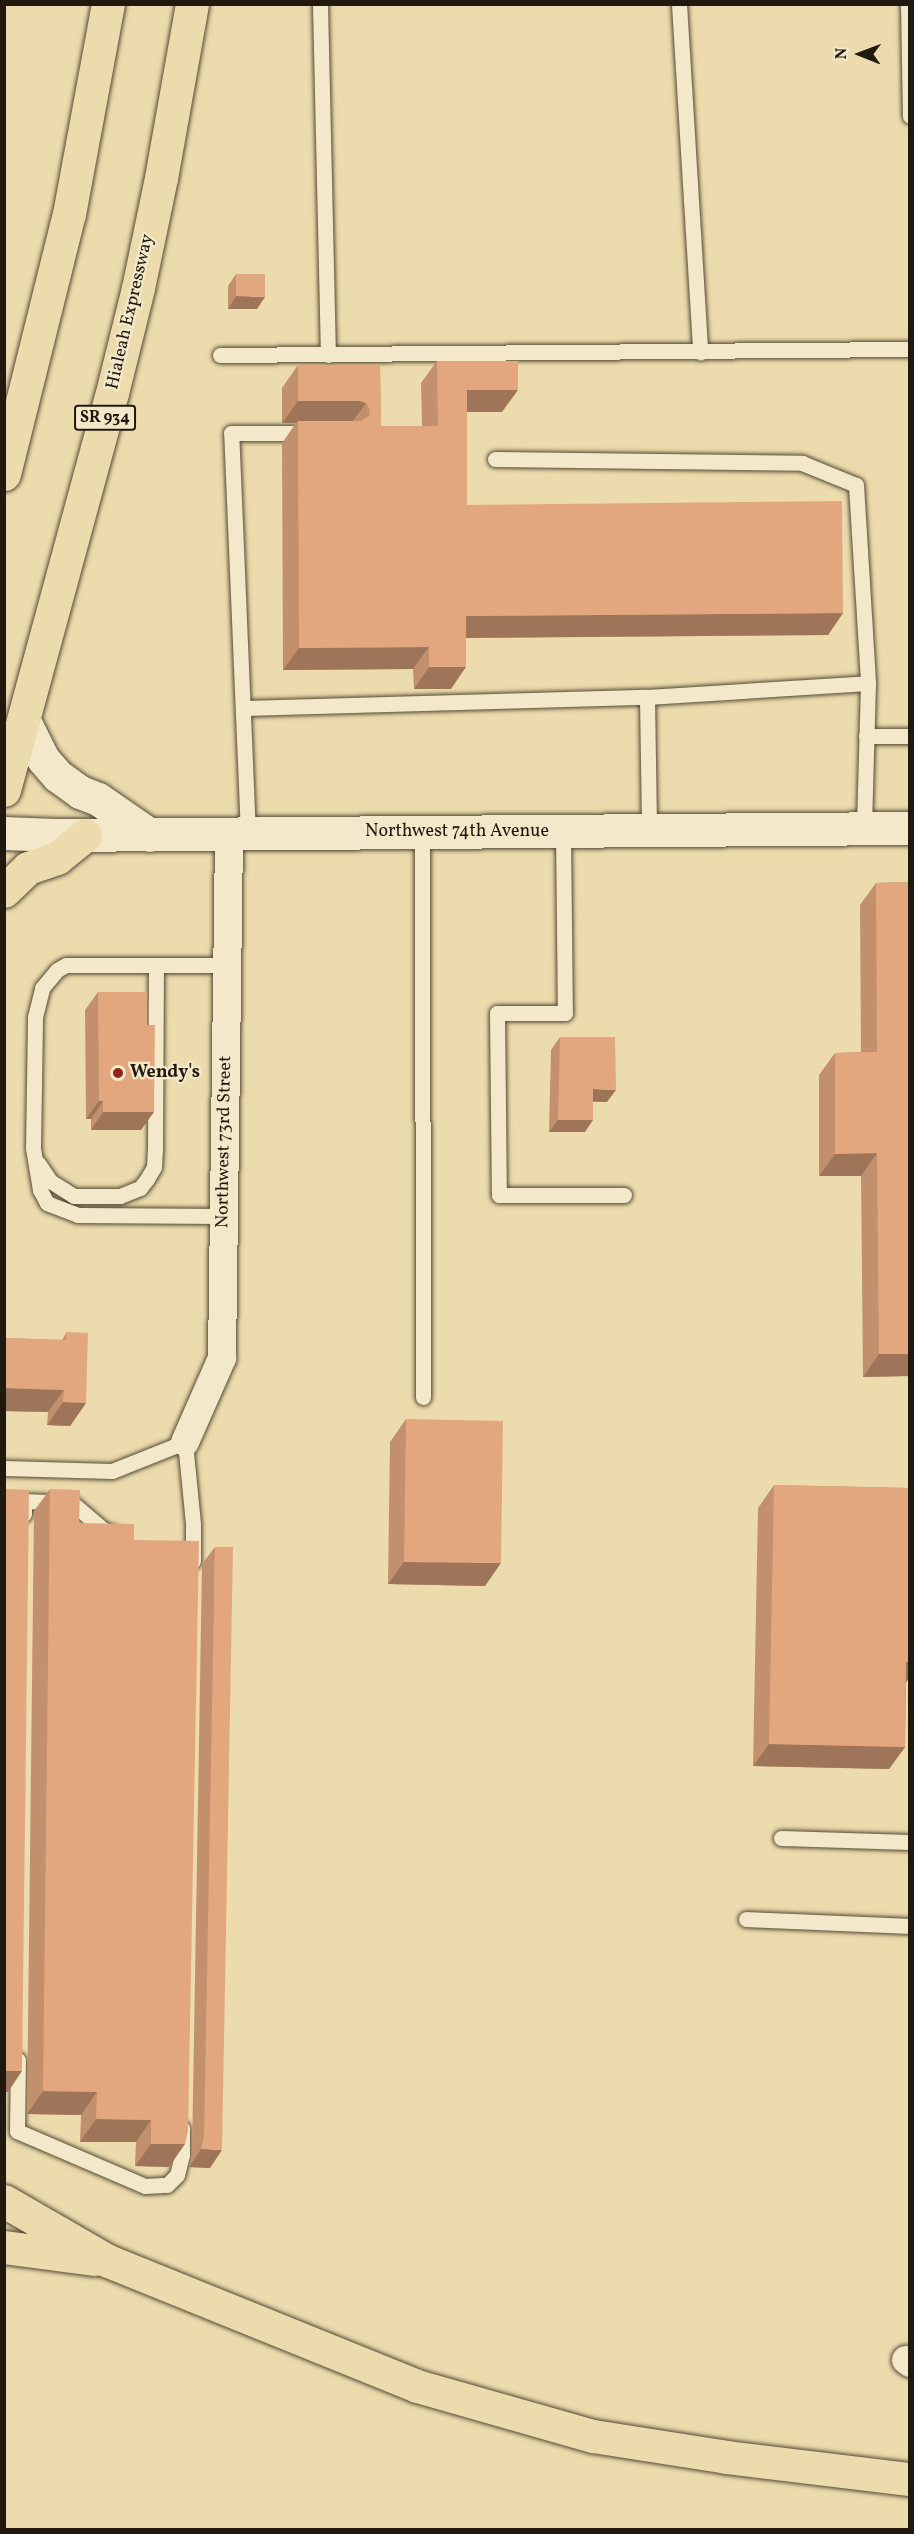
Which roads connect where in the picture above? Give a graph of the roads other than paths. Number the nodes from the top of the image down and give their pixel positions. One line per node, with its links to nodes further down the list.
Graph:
1 (108, 4): 14 (main road)
2 (192, 4): 18 (main road, Hialeah Expressway / SR 934)
3 (320, 4): 11 (lane)
4 (679, 4): 9 (lane)
5 (908, 4): 6 (lane)
6 (909, 70): 7 (lane)
7 (909, 116)
8 (909, 350): 9 (lane)
9 (700, 352): 11 (lane)
10 (220, 355): 11 (lane)
11 (328, 355)
12 (322, 433): 17 (lane)
13 (495, 459): 15 (lane)
14 (4, 474)
15 (868, 683): 16 (lane); 19 (lane)
16 (647, 698): 17 (lane); 24 (lane)
17 (244, 708): 28 (lane)
18 (24, 721): 21 (main road, Hialeah Expressway / SR 934); 30 (street)
19 (866, 736): 20 (lane); 22 (lane)
20 (909, 736)
21 (4, 790)
22 (864, 828): 23 (street, Northwest 74th Avenue); 24 (street, Northwest 74th Avenue)
23 (909, 828)
24 (649, 830): 25 (street, Northwest 74th Avenue)
25 (563, 831): 26 (street, Northwest 74th Avenue); 35 (lane)
26 (422, 832): 28 (street, Northwest 74th Avenue); 37 (lane)
27 (4, 833): 29 (street, Northwest 74th Avenue)
28 (238, 834): 30 (street, Northwest 74th Avenue); 33 (street, Northwest 73rd Street)
29 (85, 835): 30 (street, Northwest 74th Avenue); 31 (main road)
30 (150, 835)
31 (4, 891)
32 (156, 965): 33 (lane); 34 (lane); 34 (lane)
33 (228, 965): 36 (street, Northwest 73rd Street)
34 (36, 1161): 36 (lane)
35 (624, 1195)
36 (224, 1216): 38 (street, Northwest 73rd Street)
37 (423, 1397)
38 (185, 1442): 39 (lane); 42 (lane)
39 (4, 1468)
40 (24, 1524): 41 (lane)
41 (126, 1538)
42 (192, 1580)
43 (781, 1838): 44 (lane)
44 (909, 1842)
45 (746, 1919): 46 (lane)
46 (909, 1926)
47 (18, 2048): 48 (lane)
48 (183, 2108)
49 (4, 2202): 51 (main road)
50 (4, 2247): 51 (main road)
51 (108, 2261): 52 (main road)
52 (909, 2479)

